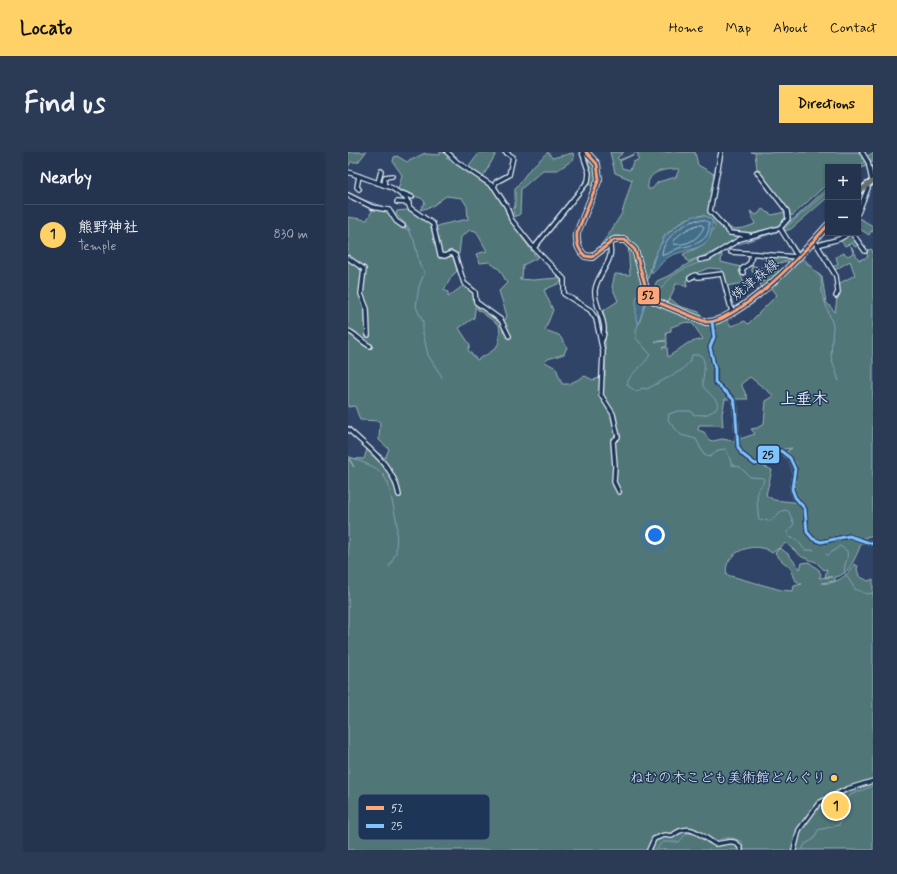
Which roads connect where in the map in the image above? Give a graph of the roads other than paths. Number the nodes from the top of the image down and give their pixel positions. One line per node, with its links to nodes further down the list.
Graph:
1 (447, 152): 15 (street)
2 (505, 152): 15 (street)
3 (582, 152): 33 (street)
4 (586, 152): 31 (main road)
5 (721, 152): 27 (street)
6 (862, 152): 12 (street)
7 (381, 171): 13 (street)
8 (348, 172): 10 (street)
9 (757, 172): 26 (street)
10 (358, 176): 13 (street); 16 (street)
11 (392, 176): 14 (street)
12 (871, 182): 18 (main road); 23 (street)
13 (378, 183): 14 (street)
14 (384, 185): 17 (street)
15 (494, 187): 33 (street)
16 (359, 189)
17 (396, 190): 20 (street); 22 (street)
18 (861, 190)
19 (348, 195): 24 (street)
20 (412, 197)
21 (397, 202): 22 (street)
22 (409, 203): 47 (street)
23 (861, 206)
24 (403, 226)
25 (825, 228): 30 (main road, 焼津森線)
26 (781, 230): 27 (street); 37 (street)
27 (749, 235): 39 (street)
28 (844, 236): 32 (street)
29 (854, 236): 34 (street)
30 (814, 240): 32 (street); 37 (main road, 焼津森線)
31 (609, 243): 44 (main road); 48 (street)
32 (819, 245): 42 (street)
33 (534, 248): 48 (street)
34 (865, 251)
35 (731, 252): 36 (street)
36 (752, 254): 37 (street); 40 (street)
37 (800, 255): 43 (main road, 焼津森線)
38 (348, 258): 46 (street)
39 (700, 260)
40 (743, 273)
41 (690, 278): 43 (street)
42 (836, 296)
43 (732, 312): 44 (main road, 焼津森線)
44 (712, 322): 53 (street)
45 (348, 331): 49 (street)
46 (368, 335)
47 (509, 336)
48 (601, 342): 51 (street)
49 (370, 346)
50 (348, 429): 52 (street)
51 (619, 492)
52 (399, 495)
53 (873, 544)
54 (873, 781): 57 (street)
55 (649, 850): 56 (street)
56 (741, 850)
57 (794, 850)

